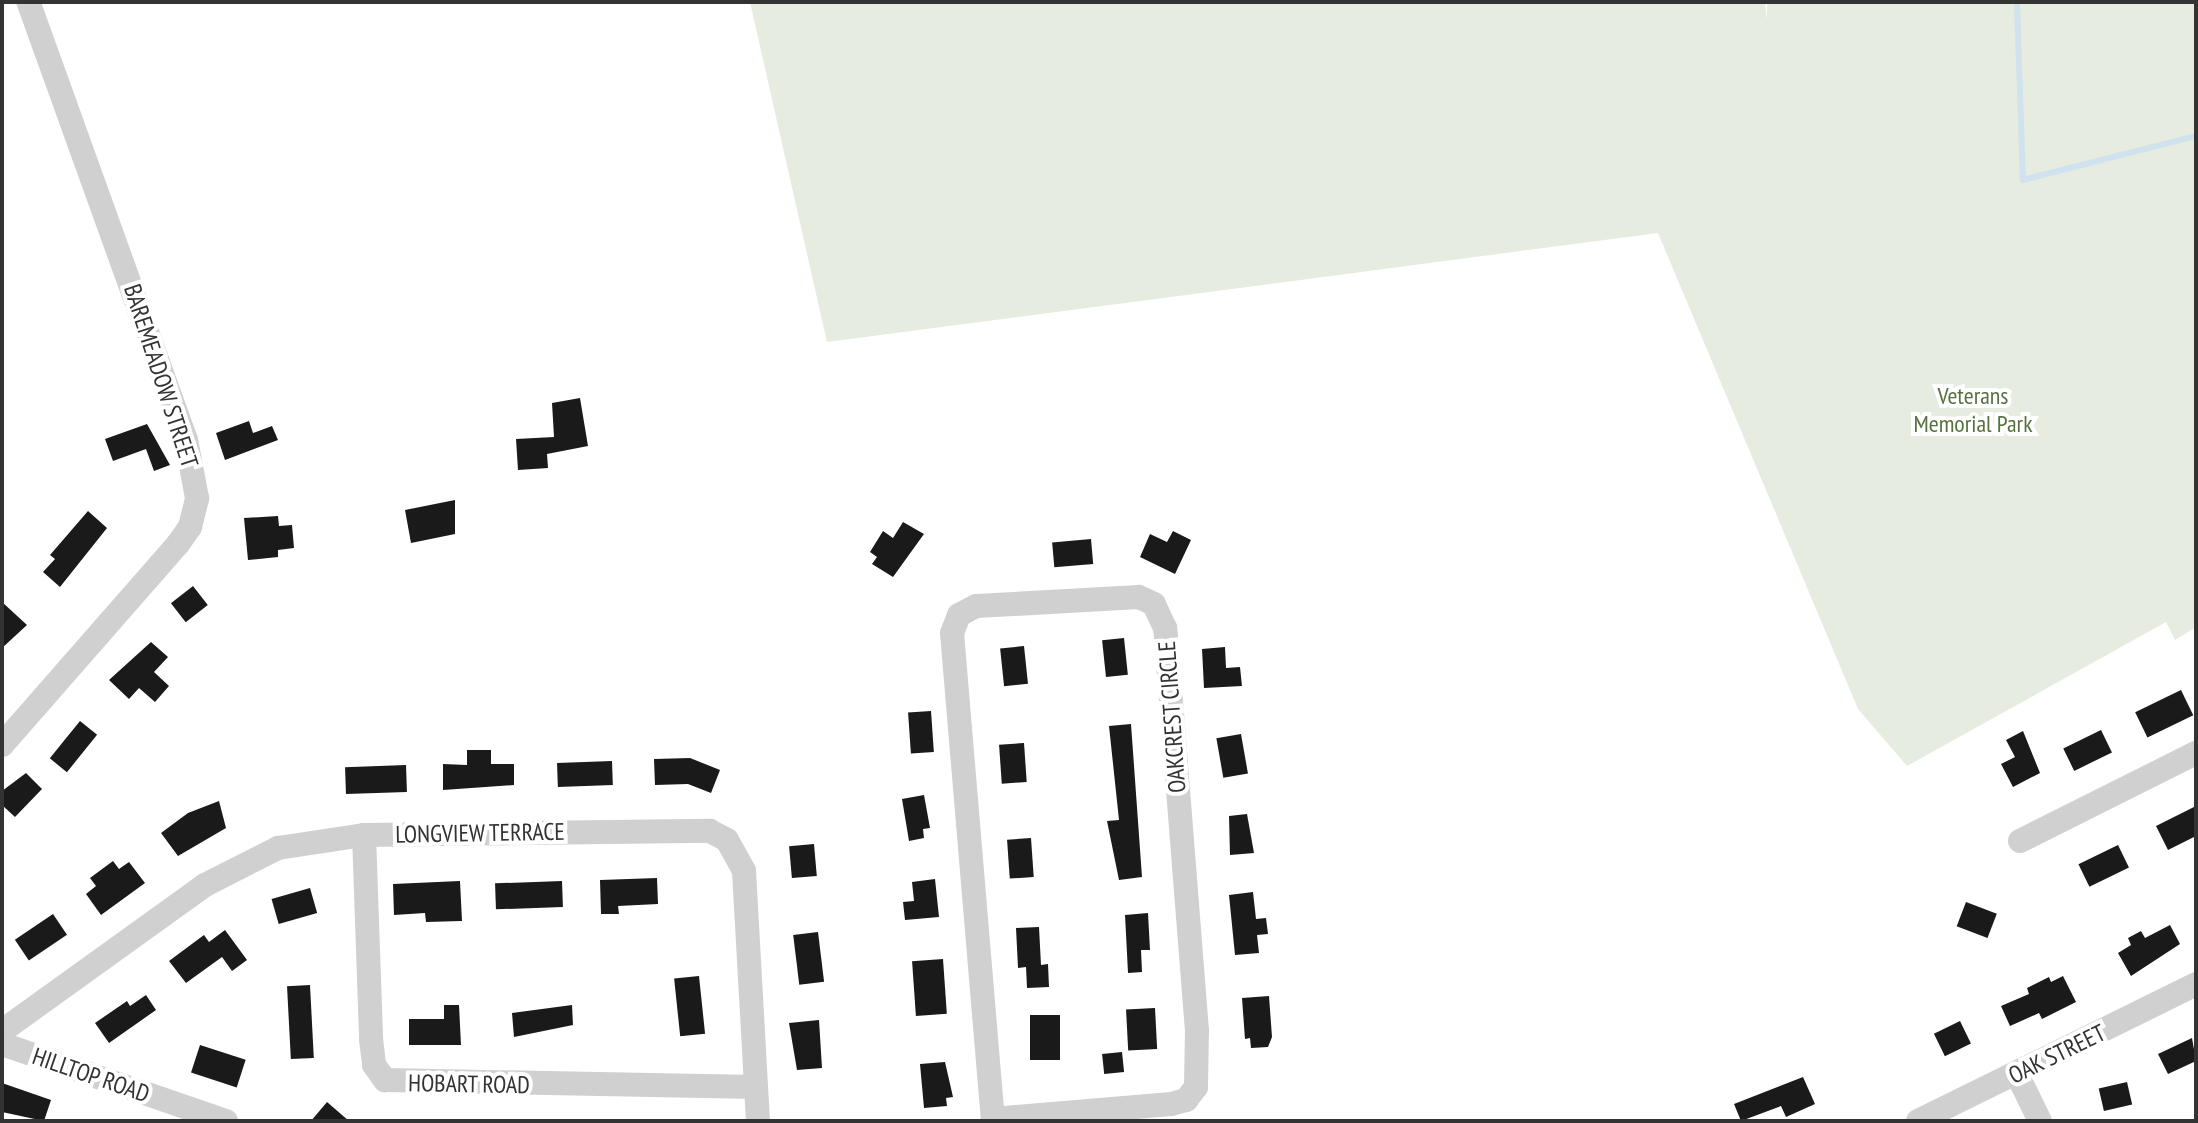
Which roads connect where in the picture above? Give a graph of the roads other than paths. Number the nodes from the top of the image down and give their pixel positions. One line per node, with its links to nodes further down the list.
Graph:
1 (28, 2): 2 (street, BAREMEADOW STREET)
2 (2, 745)
3 (2196, 753): 5 (street)
4 (364, 835): 7 (street, LONGVIEW TERRACE); 10 (street, LONGVIEW TERRACE); 10 (street, HOBART ROAD)
5 (2020, 841)
6 (2196, 984): 9 (street, OAK STREET)
7 (2, 1031)
8 (2, 1044): 12 (street, HILLTOP ROAD)
9 (2017, 1074): 14 (street, OAK STREET); 15 (street)
10 (756, 1087): 13 (street, LONGVIEW TERRACE)
11 (993, 1120): 11 (street, OAKCREST CIRCLE)
12 (226, 1121)
13 (758, 1121)
14 (1918, 1121)
15 (2040, 1121)

